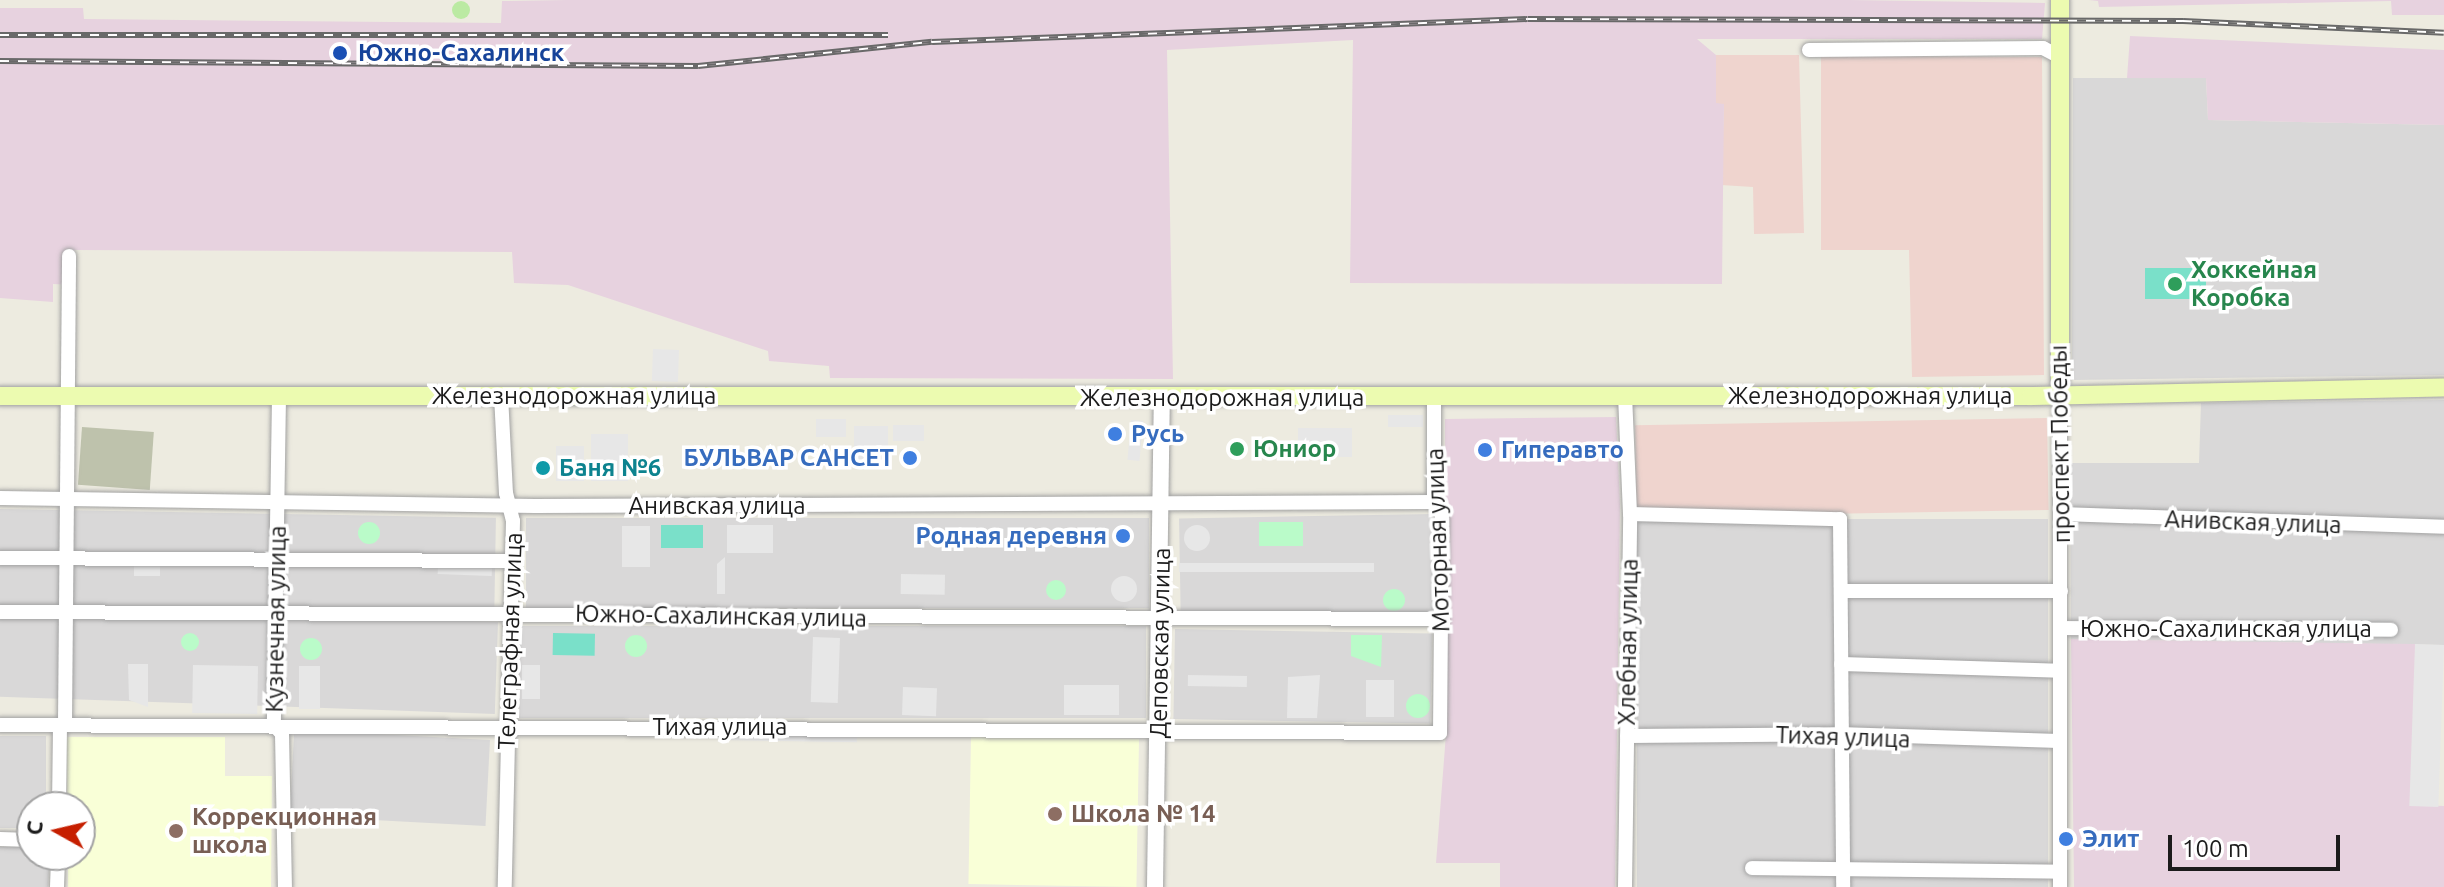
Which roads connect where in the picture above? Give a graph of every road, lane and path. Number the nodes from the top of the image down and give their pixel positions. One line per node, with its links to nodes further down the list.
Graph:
1 (2060, 0): 3 (main road, проспект Победы)
2 (1809, 50): 3 (street)
3 (2060, 57): 8 (main road, проспект Победы)
4 (69, 256): 6 (street)
5 (2444, 387): 8 (main road, Железнодорожная улица)
6 (66, 395): 9 (main road, Железнодорожная улица); 11 (main road, Железнодорожная улица); 15 (street)
7 (501, 395): 11 (main road, Железнодорожная улица); 13 (main road, Железнодорожная улица); 18 (street, Телеграфная улица)
8 (2060, 395): 12 (main road, Железнодорожная улица); 21 (street, проспект Победы)
9 (0, 396)
10 (1434, 396): 12 (main road, Железнодорожная улица); 13 (main road, Железнодорожная улица); 16 (street, Моторная улица)
11 (279, 397): 17 (street, Кузнечная улица)
12 (1625, 397): 20 (street, Хлебная улица)
13 (1162, 399): 19 (street, Деповская улица)
14 (0, 498): 15 (street, Анивская улица)
15 (67, 499): 17 (street, Анивская улица); 24 (street)
16 (1434, 502): 19 (street, Анивская улица); 34 (street, Моторная улица)
17 (278, 503): 18 (street, Анивская улица); 25 (street, Кузнечная улица)
18 (510, 506): 19 (street, Анивская улица); 26 (street, Телеграфная улица)
19 (1161, 507): 33 (street, Деповская улица)
20 (1630, 514): 27 (street); 46 (street, Хлебная улица)
21 (2061, 514): 22 (street, Анивская улица); 28 (street, проспект Победы)
22 (2444, 527)
23 (0, 558): 24 (street)
24 (66, 559): 25 (street); 30 (street)
25 (277, 560): 26 (street); 31 (street, Кузнечная улица)
26 (512, 561): 32 (street, Телеграфная улица)
27 (1842, 591): 28 (street, Южно-Сахалинская улица); 37 (street)
28 (2061, 591): 35 (street, проспект Победы)
29 (0, 612): 30 (street, Южно-Сахалинская улица)
30 (67, 612): 31 (street, Южно-Сахалинская улица); 39 (street)
31 (275, 613): 32 (street, Южно-Сахалинская улица); 41 (street, Кузнечная улица)
32 (511, 613): 33 (street, Южно-Сахалинская улица); 42 (street, Телеграфная улица)
33 (1161, 619): 34 (street, Южно-Сахалинская улица); 43 (street, Деповская улица)
34 (1442, 619): 44 (street, Моторная улица)
35 (2061, 628): 36 (street, Южно-Сахалинская улица); 38 (street, проспект Победы)
36 (2391, 630)
37 (1841, 664): 38 (street); 45 (street)
38 (2060, 671): 47 (street, проспект Победы)
39 (62, 724): 40 (street, Тихая улица); 41 (street, Тихая улица); 48 (street)
40 (0, 725)
41 (274, 725): 42 (street, Тихая улица); 52 (street, Кузнечная улица)
42 (507, 727): 43 (street, Тихая улица); 53 (street, Телеграфная улица)
43 (1158, 728): 44 (street, Тихая улица); 54 (street, Деповская улица)
44 (1440, 733)
45 (1839, 734): 46 (street, Тихая улица); 47 (street, Тихая улица); 50 (street)
46 (1627, 736): 55 (street, Хлебная улица)
47 (2059, 741): 51 (street, проспект Победы)
48 (60, 791)
49 (1752, 868): 50 (street)
50 (1843, 871): 51 (street); 56 (street)
51 (2060, 879)
52 (285, 887)
53 (505, 887)
54 (1155, 887)
55 (1625, 887)
56 (1843, 887)

